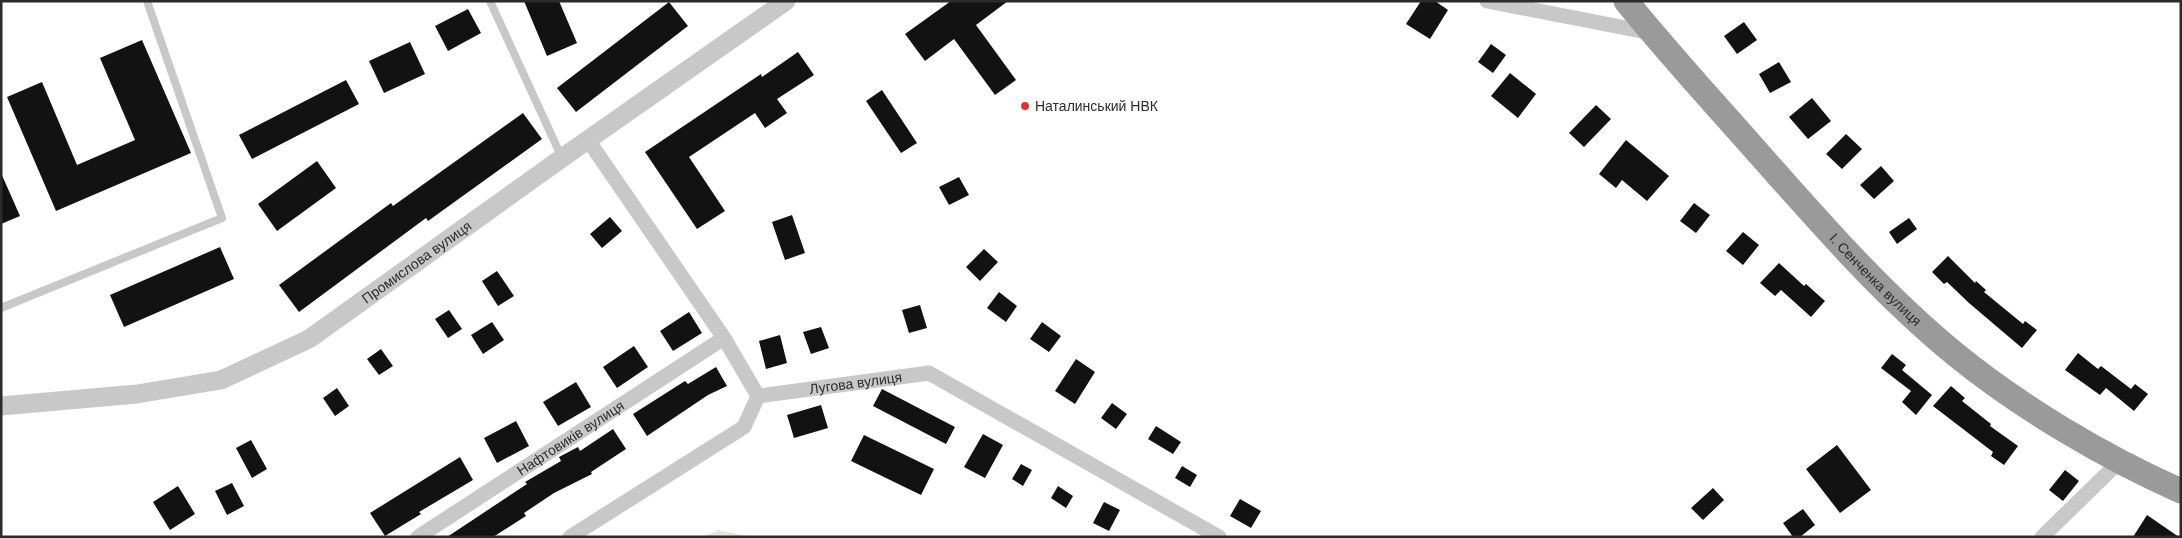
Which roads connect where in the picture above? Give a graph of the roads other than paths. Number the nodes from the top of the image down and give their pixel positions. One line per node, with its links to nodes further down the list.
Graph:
1 (147, 1): 9 (lane)
2 (490, 1): 8 (lane)
3 (786, 1): 7 (street, Промислова вулиця)
4 (1486, 1): 6 (street)
5 (1626, 1): 6 (highway, І. Сенченка вулиця)
6 (1652, 33): 13 (highway, І. Сенченка вулиця)
7 (588, 140): 8 (street, Промислова вулиця); 10 (street)
8 (562, 158): 12 (street, Промислова вулиця)
9 (1, 308)
10 (724, 338): 11 (street); 15 (street, Нафтовиків вулиця)
11 (758, 396): 16 (street); 17 (street, Лугова вулиця)
12 (1, 406)
13 (2120, 461): 14 (highway, І. Сенченка вулиця); 18 (street)
14 (2181, 491)
15 (418, 537)
16 (570, 537)
17 (1219, 537)
18 (2042, 537)

